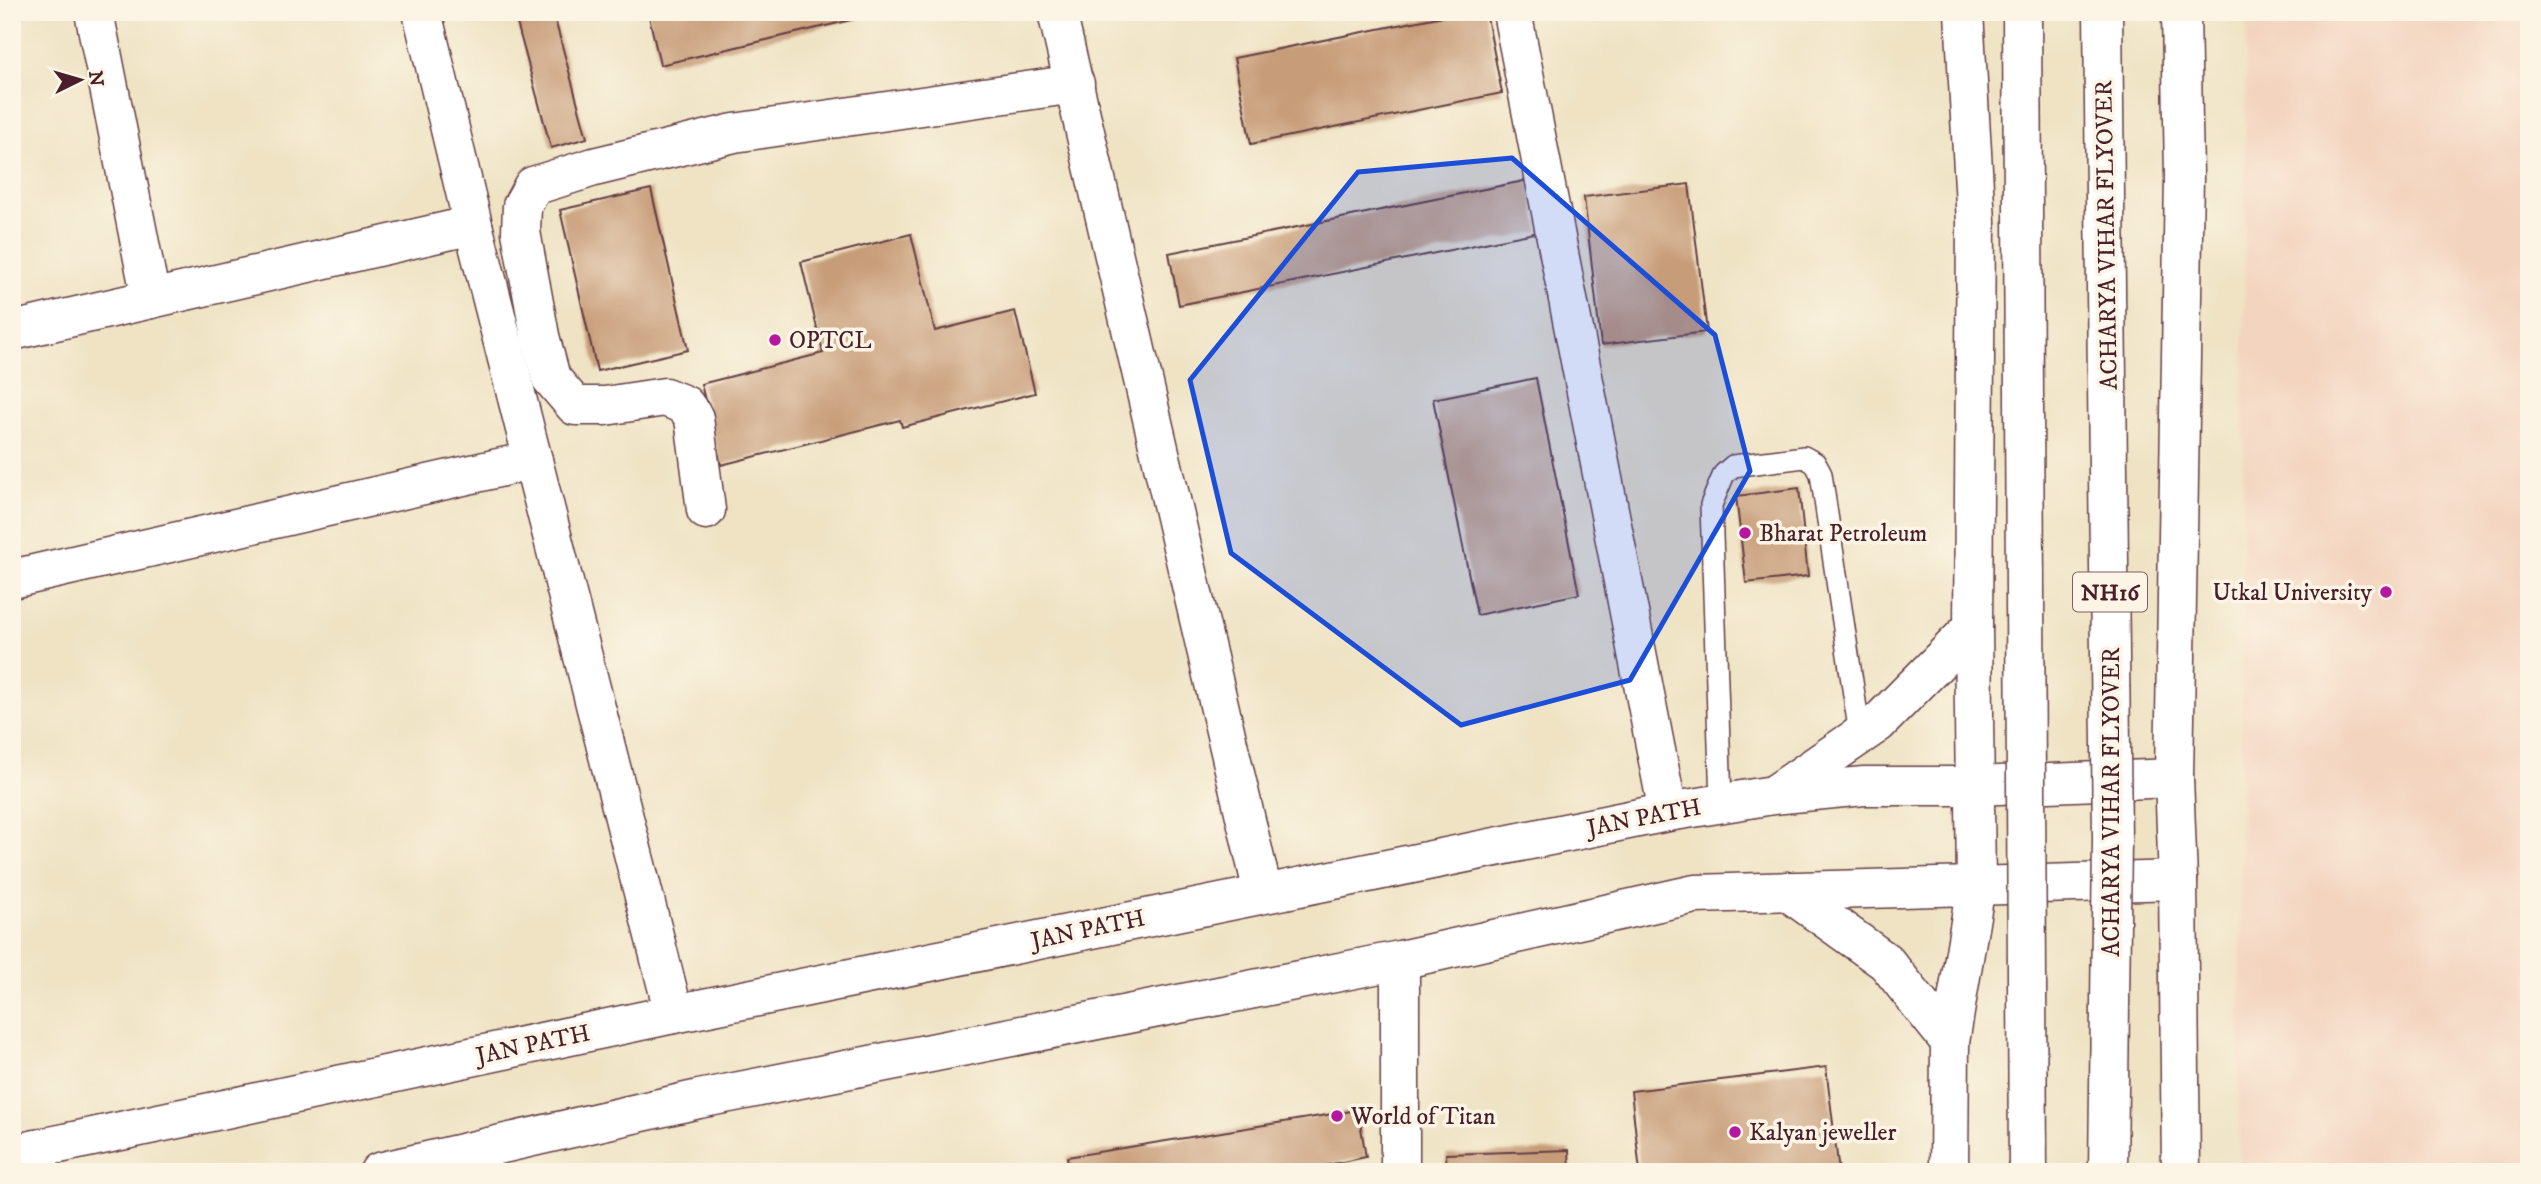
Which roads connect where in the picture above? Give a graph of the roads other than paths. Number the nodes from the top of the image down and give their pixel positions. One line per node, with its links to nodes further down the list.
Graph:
1 (94, 12): 11 (main road)
2 (422, 12): 10 (main road)
3 (1057, 12): 9 (main road)
4 (1512, 12): 22 (main road)
5 (1964, 12): 16 (main road)
6 (2022, 12): 35 (main road, bridge)
7 (2104, 12): 36 (main road, ACHARYA VIHAR FLYOVER / NH16, bridge)
8 (2181, 12): 18 (main road)
9 (1075, 85): 14 (main road); 26 (main road)
10 (473, 225): 11 (main road); 13 (main road)
11 (151, 299): 12 (main road)
12 (12, 331)
13 (533, 460): 15 (main road); 28 (main road)
14 (706, 510)
15 (12, 579)
16 (1973, 627): 17 (main road); 19 (main road)
17 (1860, 736): 20 (main road); 21 (lane)
18 (2174, 778): 19 (main road, JAN PATH); 23 (main road)
19 (1974, 786): 20 (main road, JAN PATH); 24 (main road)
20 (1773, 795): 21 (main road, JAN PATH)
21 (1721, 803): 22 (main road, JAN PATH)
22 (1668, 811): 26 (main road, JAN PATH)
23 (2178, 880): 24 (main road); 37 (main road)
24 (1976, 886): 25 (main road); 29 (main road)
25 (1787, 891): 27 (main road); 29 (main road)
26 (1263, 893): 28 (main road, JAN PATH)
27 (1400, 960): 31 (main road); 33 (main road)
28 (674, 1014): 30 (main road, JAN PATH)
29 (1950, 1042): 34 (main road)
30 (12, 1154)
31 (440, 1165): 32 (main road)
32 (385, 1171)
33 (1400, 1172)
34 (1949, 1172)
35 (2028, 1172)
36 (2108, 1172)
37 (2181, 1172)

